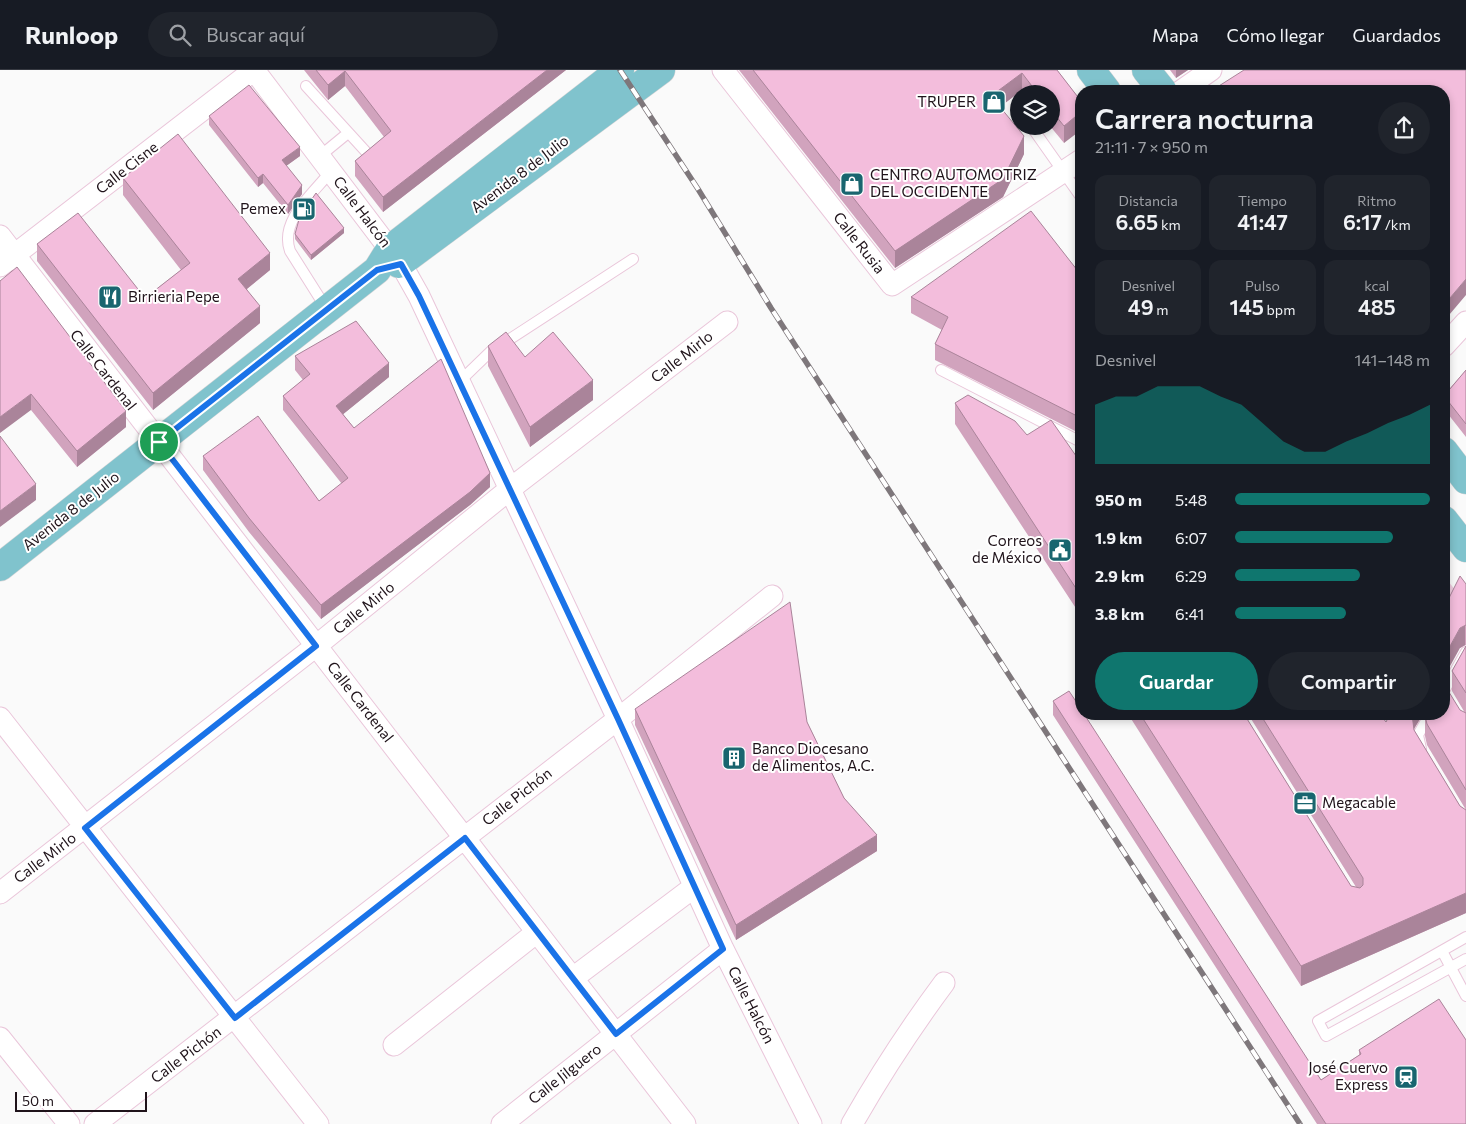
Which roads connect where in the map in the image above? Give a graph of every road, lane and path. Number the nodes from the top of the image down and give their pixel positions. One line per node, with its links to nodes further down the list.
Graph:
1 (254, 70): 15 (street, Calle Halcón); 21 (street, Calle Cisne)
2 (620, 70): 22 (main road, Avenida 8 de Julio)
3 (661, 70): 22 (main road, Avenida 8 de Julio)
4 (723, 70): 17 (street, Calle Rusia)
5 (1091, 70): 8 (main road)
6 (1146, 70): 9 (main road)
7 (1211, 70): 10 (street)
8 (1102, 85)
9 (1158, 85)
10 (1190, 85)
11 (306, 86): 12 (lane)
12 (348, 133): 14 (lane); 15 (lane)
13 (1037, 135): 17 (lane)
14 (368, 154)
15 (325, 164): 22 (street, Calle Halcón); 23 (lane)
16 (1075, 164): 17 (street, Calle Rusia)
17 (1063, 172): 18 (lane)
18 (1075, 189)
19 (0, 236): 21 (street, Calle Cardenal)
20 (633, 259): 28 (lane)
21 (7, 260): 30 (street, Calle Cardenal)
22 (389, 261): 23 (main road, Avenida 8 de Julio); 28 (street, Calle Halcón)
23 (327, 309): 30 (main road, Avenida 8 de Julio)
24 (727, 322): 33 (street, Calle Mirlo)
25 (1466, 322): 26 (street)
26 (1450, 339)
27 (941, 370): 29 (lane)
28 (460, 382): 33 (street, Calle Halcón)
29 (1075, 439)
30 (159, 442): 36 (main road, Avenida 8 de Julio); 38 (street, Calle Cardenal)
31 (1450, 459): 32 (main road)
32 (1466, 480)
33 (510, 489): 38 (street, Calle Mirlo); 42 (street, Calle Halcón)
34 (1450, 528): 35 (main road)
35 (1466, 548)
36 (0, 567)
37 (772, 596): 42 (street, Calle Pichón)
38 (316, 646): 45 (street, Calle Mirlo); 46 (street, Calle Cardenal)
39 (1466, 652): 40 (lane)
40 (1450, 684)
41 (0, 718): 45 (street)
42 (618, 719): 46 (street, Calle Pichón); 47 (street, Calle Halcón)
43 (1427, 720): 44 (lane)
44 (1425, 756)
45 (85, 828): 48 (street, Calle Mirlo); 58 (street)
46 (465, 838): 49 (street, Calle Cardenal); 58 (street, Calle Pichón)
47 (694, 887): 51 (street, Calle Halcón); 55 (street)
48 (0, 893)
49 (537, 932): 55 (street, Calle Cardenal); 61 (street)
50 (1466, 937): 52 (lane)
51 (723, 949): 59 (street, Calle Jilguero); 67 (street, Calle Halcón)
52 (1442, 951): 54 (lane); 54 (lane)
53 (1466, 959): 54 (lane)
54 (1451, 968): 57 (lane)
55 (573, 978): 59 (street, Calle Cardenal)
56 (944, 983): 68 (street)
57 (1466, 996)
58 (235, 1018): 63 (street, Calle Pichón); 64 (street)
59 (616, 1034): 65 (street, Calle Jilguero); 66 (street, Calle Cardenal)
60 (0, 1038): 62 (street)
61 (394, 1044)
62 (69, 1124)
63 (95, 1124)
64 (318, 1124)
65 (502, 1124)
66 (685, 1124)
67 (811, 1124)
68 (852, 1124)

